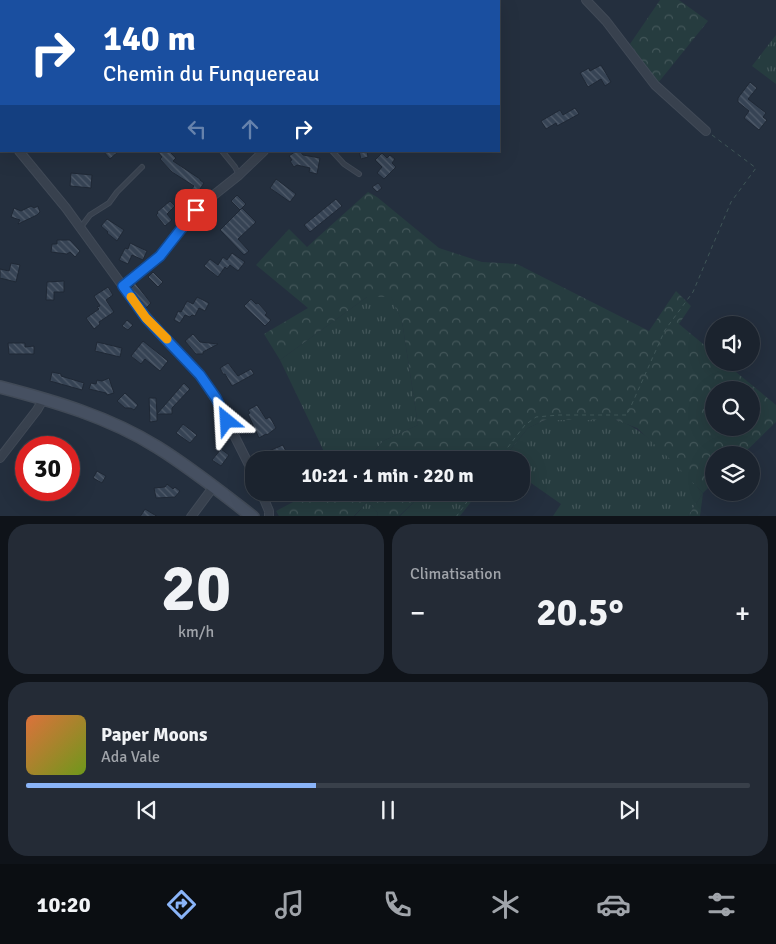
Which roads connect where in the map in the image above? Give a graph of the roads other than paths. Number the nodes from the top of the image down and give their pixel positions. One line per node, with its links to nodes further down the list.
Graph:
1 (586, 0): 2 (street)
2 (706, 131)
3 (21, 152): 10 (street)
4 (223, 152): 9 (lane)
5 (263, 152): 9 (street)
6 (333, 152): 8 (lane)
7 (142, 167): 10 (lane)
8 (359, 174)
9 (239, 175): 11 (street)
10 (81, 228): 11 (street)
11 (123, 286): 14 (street)
12 (0, 387): 13 (main road)
13 (44, 398): 15 (street); 16 (main road)
14 (245, 457)
15 (0, 458)
16 (212, 489): 18 (street); 19 (main road); 20 (main road)
17 (265, 501): 21 (street)
18 (191, 516)
19 (242, 516)
20 (253, 516)
21 (269, 516)

